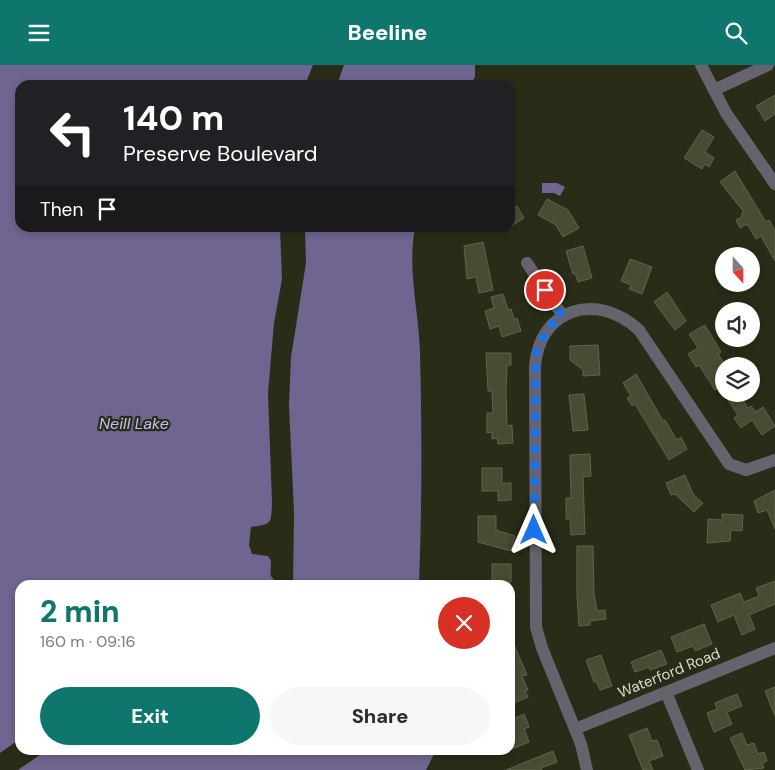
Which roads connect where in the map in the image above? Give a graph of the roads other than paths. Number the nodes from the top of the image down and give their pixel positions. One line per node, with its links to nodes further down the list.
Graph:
1 (701, 65): 3 (street)
2 (768, 65): 3 (street)
3 (714, 90): 4 (street)
4 (775, 184)
5 (527, 263): 6 (street)
6 (562, 316): 7 (street); 10 (street)
7 (775, 460)
8 (775, 648): 9 (street, Waterford Road)
9 (666, 692): 10 (street, Waterford Road); 12 (street)
10 (575, 729): 11 (street)
11 (587, 770)
12 (698, 770)

